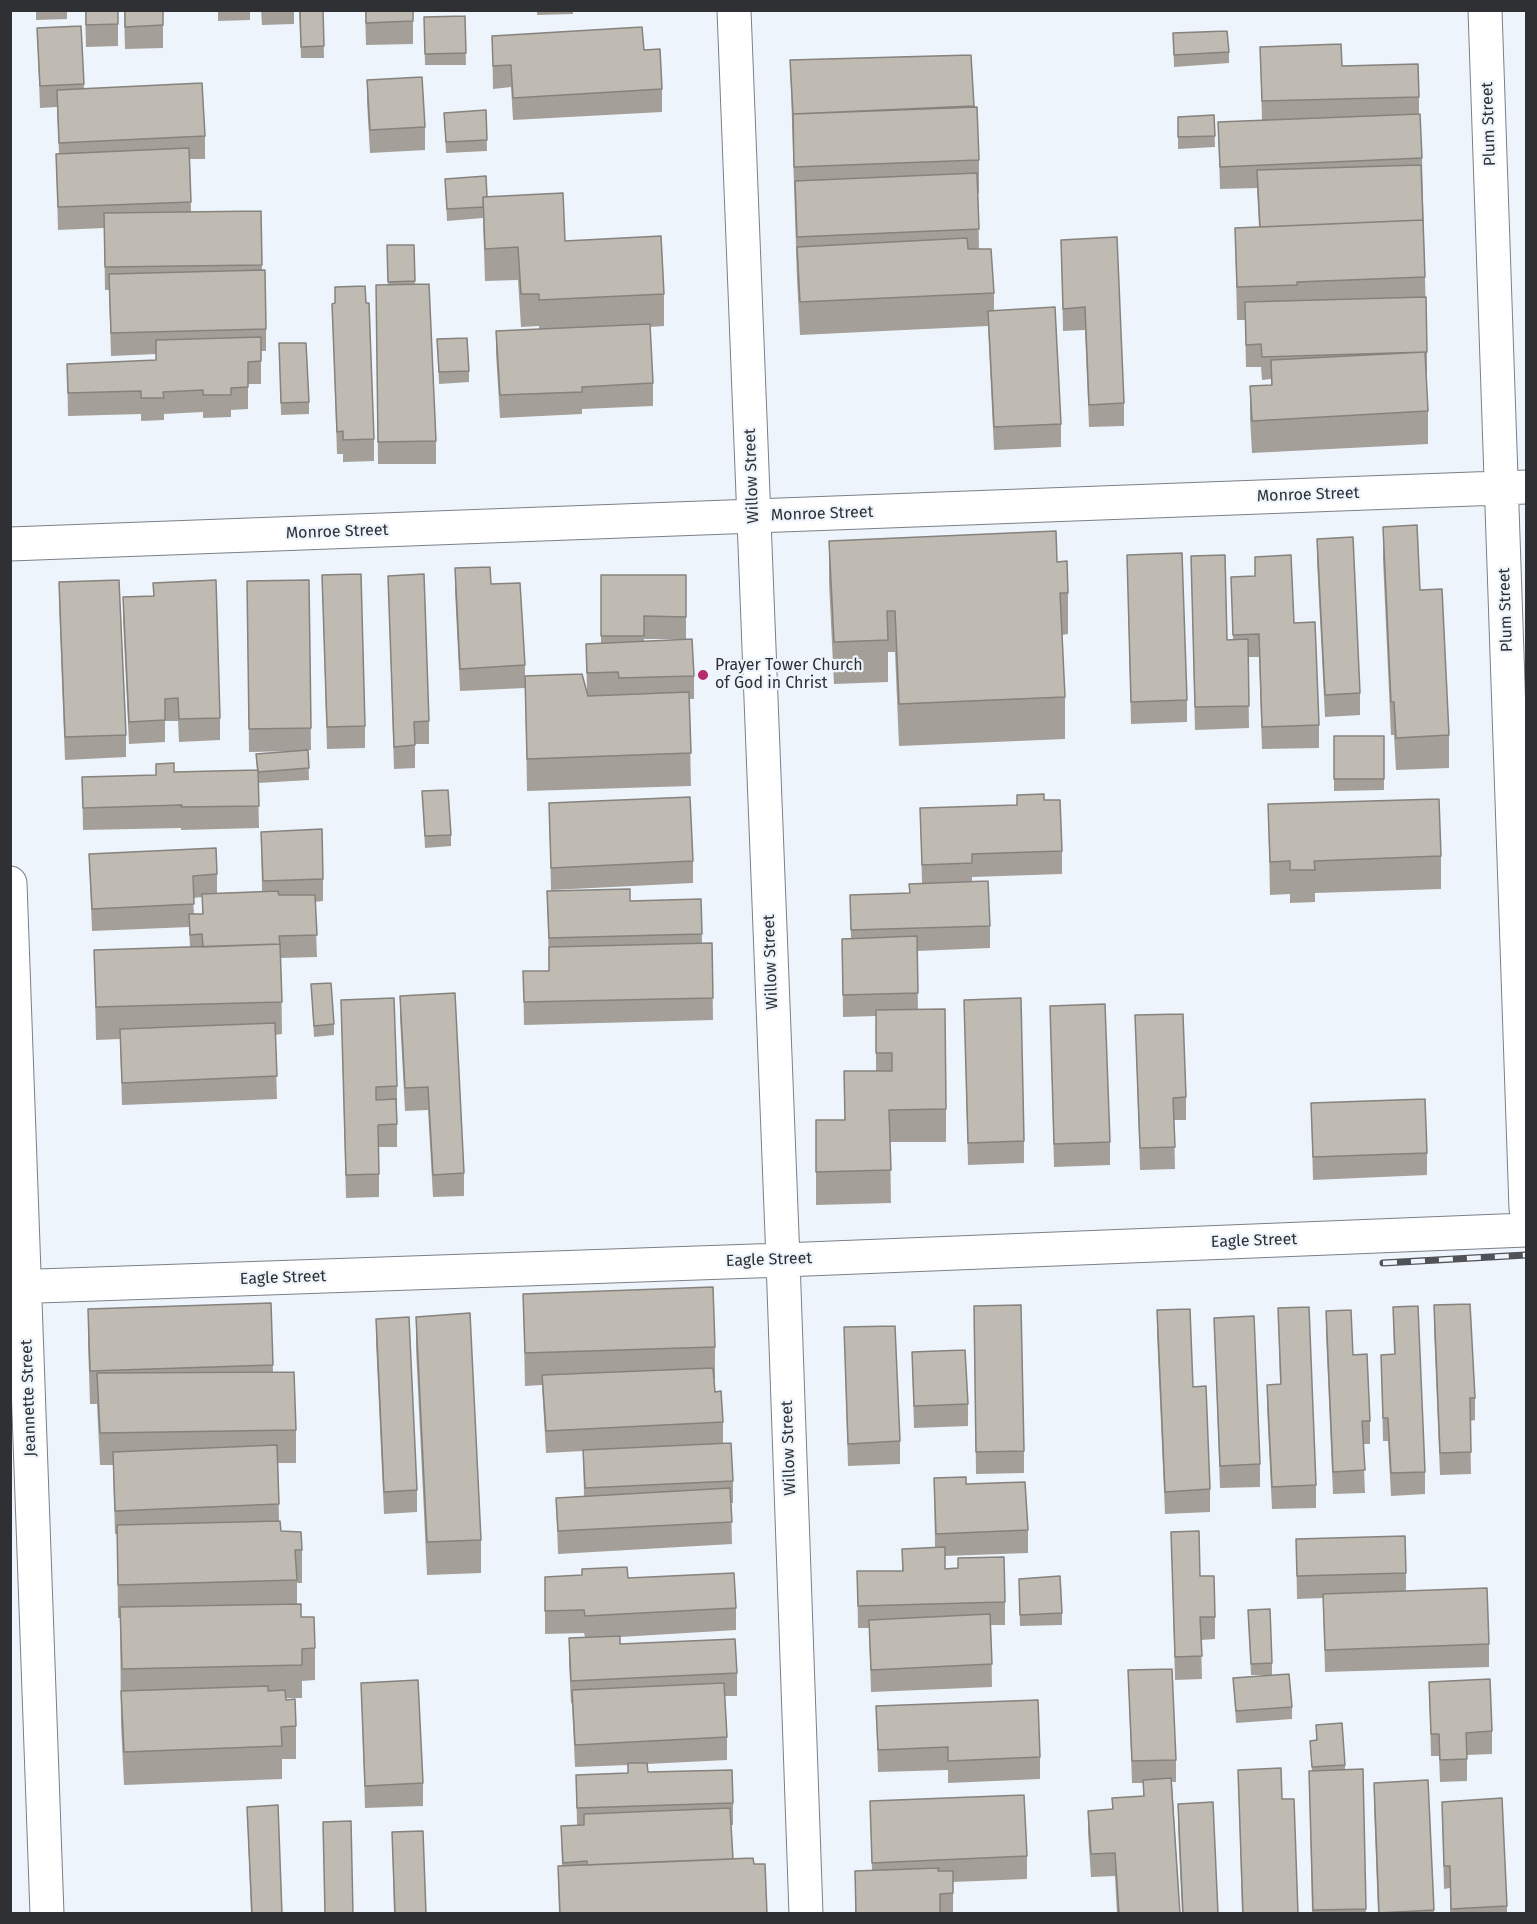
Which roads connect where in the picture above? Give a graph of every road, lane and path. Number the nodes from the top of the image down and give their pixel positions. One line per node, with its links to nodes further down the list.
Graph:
1 (734, 10): 4 (street, Willow Street)
2 (1485, 10): 3 (street, Plum Street)
3 (1514, 488): 4 (street, Monroe Street); 7 (street, Plum Street)
4 (753, 516): 5 (street, Monroe Street); 9 (street, Willow Street)
5 (10, 544)
6 (10, 883): 10 (street, Jeannette Street)
7 (1527, 1209)
8 (1527, 1230): 9 (street, Eagle Street)
9 (783, 1260): 10 (street, Eagle Street); 12 (street, Willow Street)
10 (18, 1287): 11 (street, Jeannette Street)
11 (47, 1914)
12 (806, 1914)

